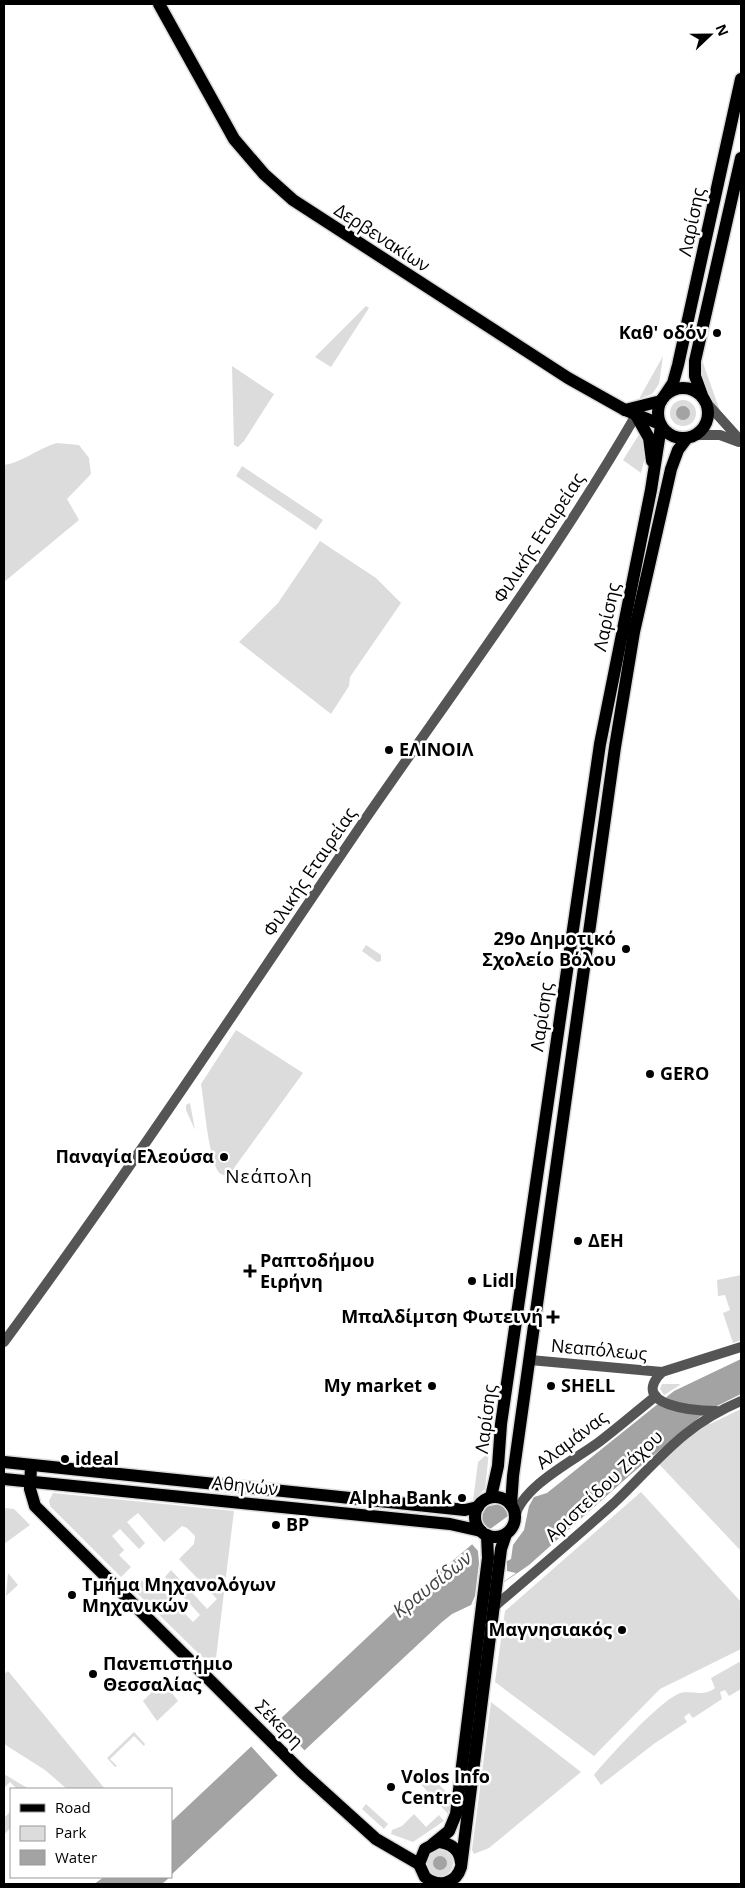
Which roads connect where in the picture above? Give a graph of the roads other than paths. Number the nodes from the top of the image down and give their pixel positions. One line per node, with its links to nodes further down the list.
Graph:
1 (159, 4): 6 (main road, Δερβενακίων)
2 (741, 79): 4 (main road, Λαρίσης)
3 (741, 158): 5 (main road, Λαρίσης)
4 (662, 400): 5 (main road); 6 (main road); 7 (main road)
5 (704, 400): 8 (main road); 9 (street)
6 (630, 412): 7 (main road, Δερβενακίων); 10 (main road); 11 (street, Φιλικής Εταιρείας)
7 (661, 425): 8 (main road); 10 (main road, Λαρίσης)
8 (691, 436): 9 (street); 13 (main road, Λαρίσης)
9 (741, 442)
10 (651, 490): 22 (main road, Λαρίσης)
11 (4, 1342)
12 (741, 1347): 14 (street)
13 (530, 1360): 14 (street, Νεαπόλεως); 24 (main road, Λαρίσης)
14 (662, 1372): 15 (street, Νεαπόλεως)
15 (658, 1398): 17 (street); 24 (street, Αλαμάνας)
16 (741, 1401): 17 (street, Αριστείδου Ζάχου)
17 (718, 1411): 27 (street, Αριστείδου Ζάχου)
18 (4, 1462): 19 (main road, Αθηνών)
19 (32, 1466): 21 (main road); 23 (main road, Αθηνών)
20 (4, 1479): 21 (main road, Αθηνών)
21 (30, 1481): 25 (main road, Αθηνών); 29 (main road, Σέκερη)
22 (491, 1498): 23 (main road, Αθηνών); 24 (main road)
23 (478, 1507): 25 (main road)
24 (515, 1511): 26 (main road)
25 (484, 1533): 26 (main road, Αθηνών); 28 (main road)
26 (506, 1534): 27 (main road)
27 (495, 1606): 30 (main road)
28 (432, 1844): 29 (main road); 30 (main road)
29 (420, 1864): 31 (main road)
30 (459, 1874): 31 (main road)
31 (438, 1884)

